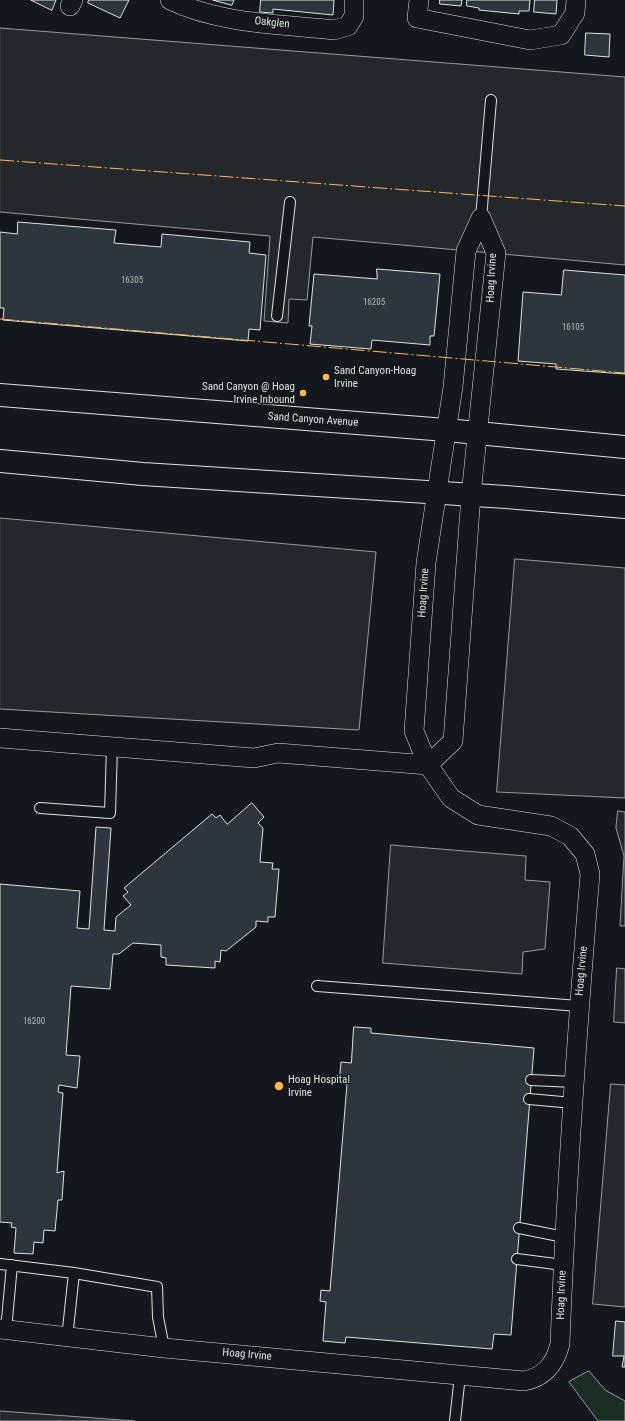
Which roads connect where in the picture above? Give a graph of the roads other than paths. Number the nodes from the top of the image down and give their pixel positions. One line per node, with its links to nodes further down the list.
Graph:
1 (170, 0): 2 (street, Oakglen)
2 (354, 0)
3 (419, 0): 4 (street)
4 (576, 0)
5 (490, 100): 7 (lane)
6 (290, 202): 8 (lane)
7 (481, 218): 10 (street, Hoag Irvine); 11 (street, Hoag Irvine)
8 (277, 316)
9 (0, 395): 10 (main road, Sand Canyon Avenue)
10 (446, 430): 11 (main road, Sand Canyon Avenue); 14 (street, Hoag Irvine)
11 (479, 433): 12 (main road, Sand Canyon Avenue); 15 (street, Hoag Irvine)
12 (625, 447)
13 (0, 461): 14 (main road)
14 (438, 493): 15 (main road); 19 (street, Hoag Irvine)
15 (471, 495): 16 (main road); 19 (street, Hoag Irvine)
16 (625, 507)
17 (0, 738): 18 (street)
18 (112, 746): 19 (street); 20 (lane)
19 (428, 765): 22 (street, Hoag Irvine)
20 (40, 808)
21 (317, 986): 22 (lane)
22 (579, 1006): 24 (street, Hoag Irvine)
23 (531, 1080): 24 (lane)
24 (574, 1082): 26 (street, Hoag Irvine)
25 (529, 1099): 26 (lane)
26 (572, 1103): 28 (street, Hoag Irvine)
27 (519, 1228): 28 (lane)
28 (564, 1237): 32 (street, Hoag Irvine)
29 (516, 1259): 32 (lane)
30 (0, 1264): 31 (lane)
31 (12, 1265): 33 (lane); 34 (lane)
32 (563, 1265): 37 (street, Hoag Irvine)
33 (74, 1273): 35 (lane); 36 (lane)
34 (3, 1329): 35 (street, Hoag Irvine)
35 (67, 1338): 36 (street, Hoag Irvine)
36 (164, 1348): 37 (street, Hoag Irvine)
37 (460, 1375): 38 (lane)
38 (455, 1421)

